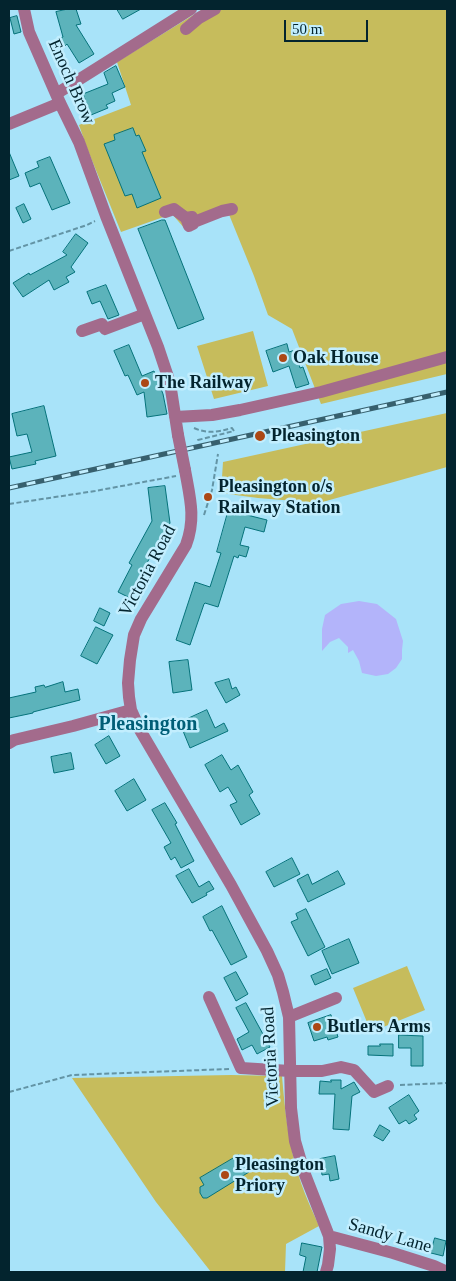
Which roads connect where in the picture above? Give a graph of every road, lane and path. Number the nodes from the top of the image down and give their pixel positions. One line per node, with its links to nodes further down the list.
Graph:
1 (24, 9): 5 (street, Enoch Brow)
2 (191, 9): 5 (street)
3 (215, 9): 4 (street)
4 (186, 29)
5 (58, 98): 6 (street); 7 (street, Enoch Brow)
6 (9, 124)
7 (89, 169): 10 (street, Victoria Road)
8 (226, 208): 9 (street)
9 (165, 212)
10 (106, 216): 11 (path); 12 (street, Victoria Road)
11 (9, 251)
12 (145, 314): 13 (street); 15 (street, Victoria Road)
13 (82, 331)
14 (447, 357): 15 (street)
15 (176, 419): 16 (path); 18 (street, Victoria Road, bridge)
16 (198, 443)
17 (218, 454): 20 (path)
18 (185, 472): 19 (path); 20 (street, Victoria Road)
19 (9, 504)
20 (190, 533): 21 (street, Victoria Road)
21 (131, 710): 22 (street); 25 (street, Victoria Road)
22 (11, 741)
23 (208, 997): 26 (street)
24 (336, 998): 25 (street)
25 (289, 1017): 27 (street, Victoria Road)
26 (241, 1068): 27 (street); 30 (path)
27 (290, 1071): 29 (street); 31 (street, Victoria Road)
28 (447, 1083): 29 (path)
29 (388, 1086)
30 (9, 1092)
31 (316, 1202): 32 (street, Sandy Lane)
32 (329, 1236): 33 (street); 34 (street, Sandy Lane)
33 (326, 1272)
34 (447, 1272)

